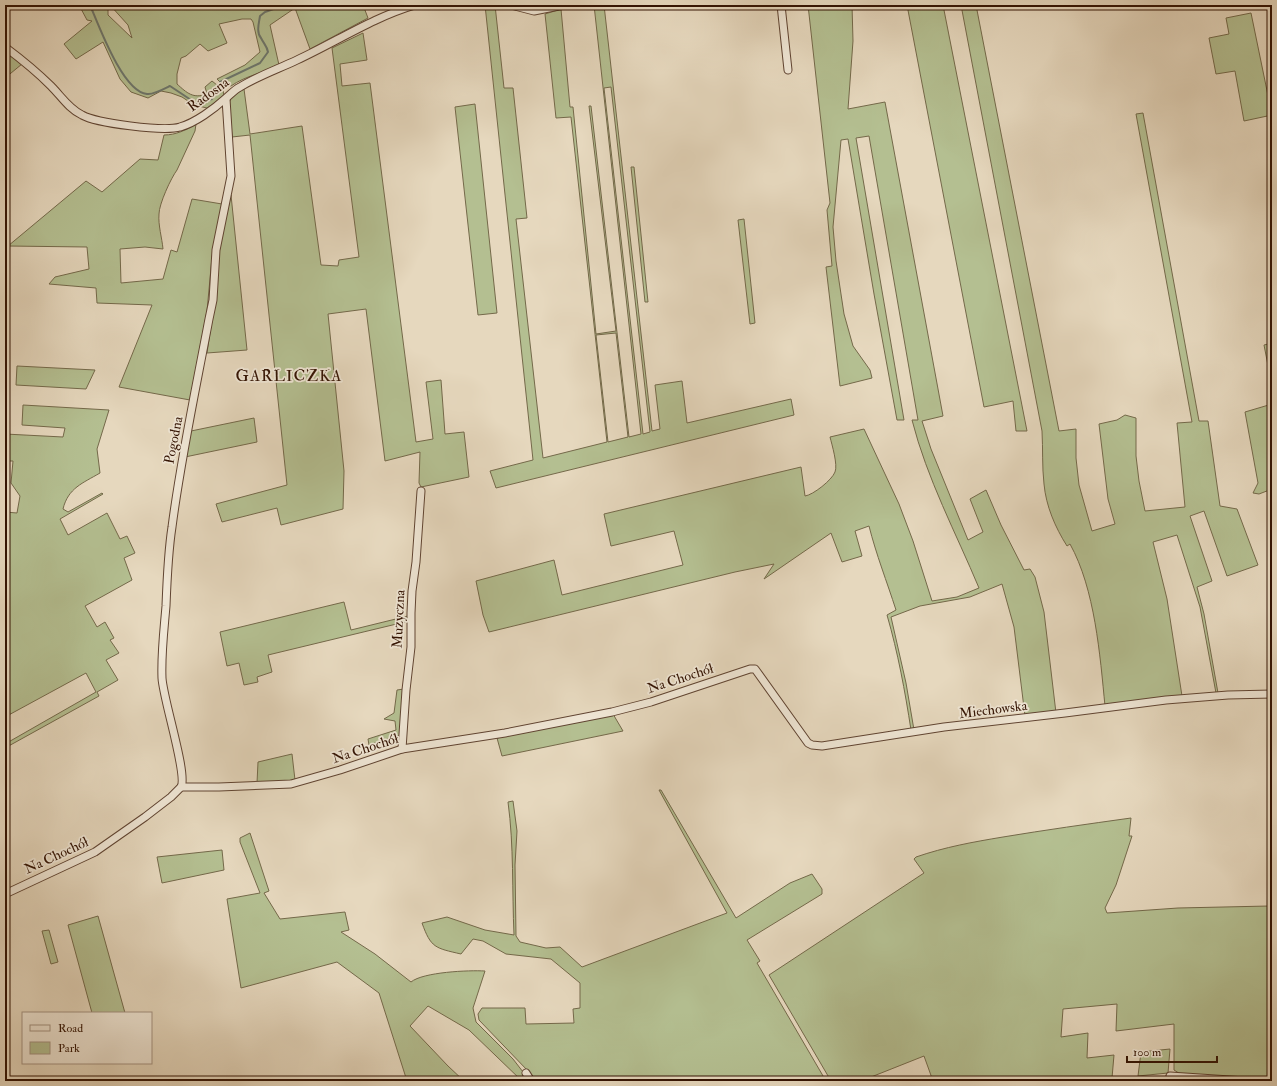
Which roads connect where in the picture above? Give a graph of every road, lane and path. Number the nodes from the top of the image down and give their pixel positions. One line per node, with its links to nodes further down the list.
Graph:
1 (415, 5): 7 (street, Radosna)
2 (511, 5): 3 (street)
3 (564, 5)
4 (781, 5): 6 (street)
5 (5, 47): 7 (street, Radosna)
6 (788, 70)
7 (226, 99): 12 (street, Pogodna)
8 (421, 491): 11 (street, Muzyczna)
9 (755, 669): 10 (street, Miechowska); 11 (street, Na Chochół)
10 (1272, 694)
11 (402, 749): 12 (street, Na Chochół)
12 (181, 787): 13 (street, Na Chochół)
13 (5, 894)
14 (526, 1073): 16 (street)
15 (1170, 1078): 17 (street)
16 (531, 1081)
17 (1245, 1081)

